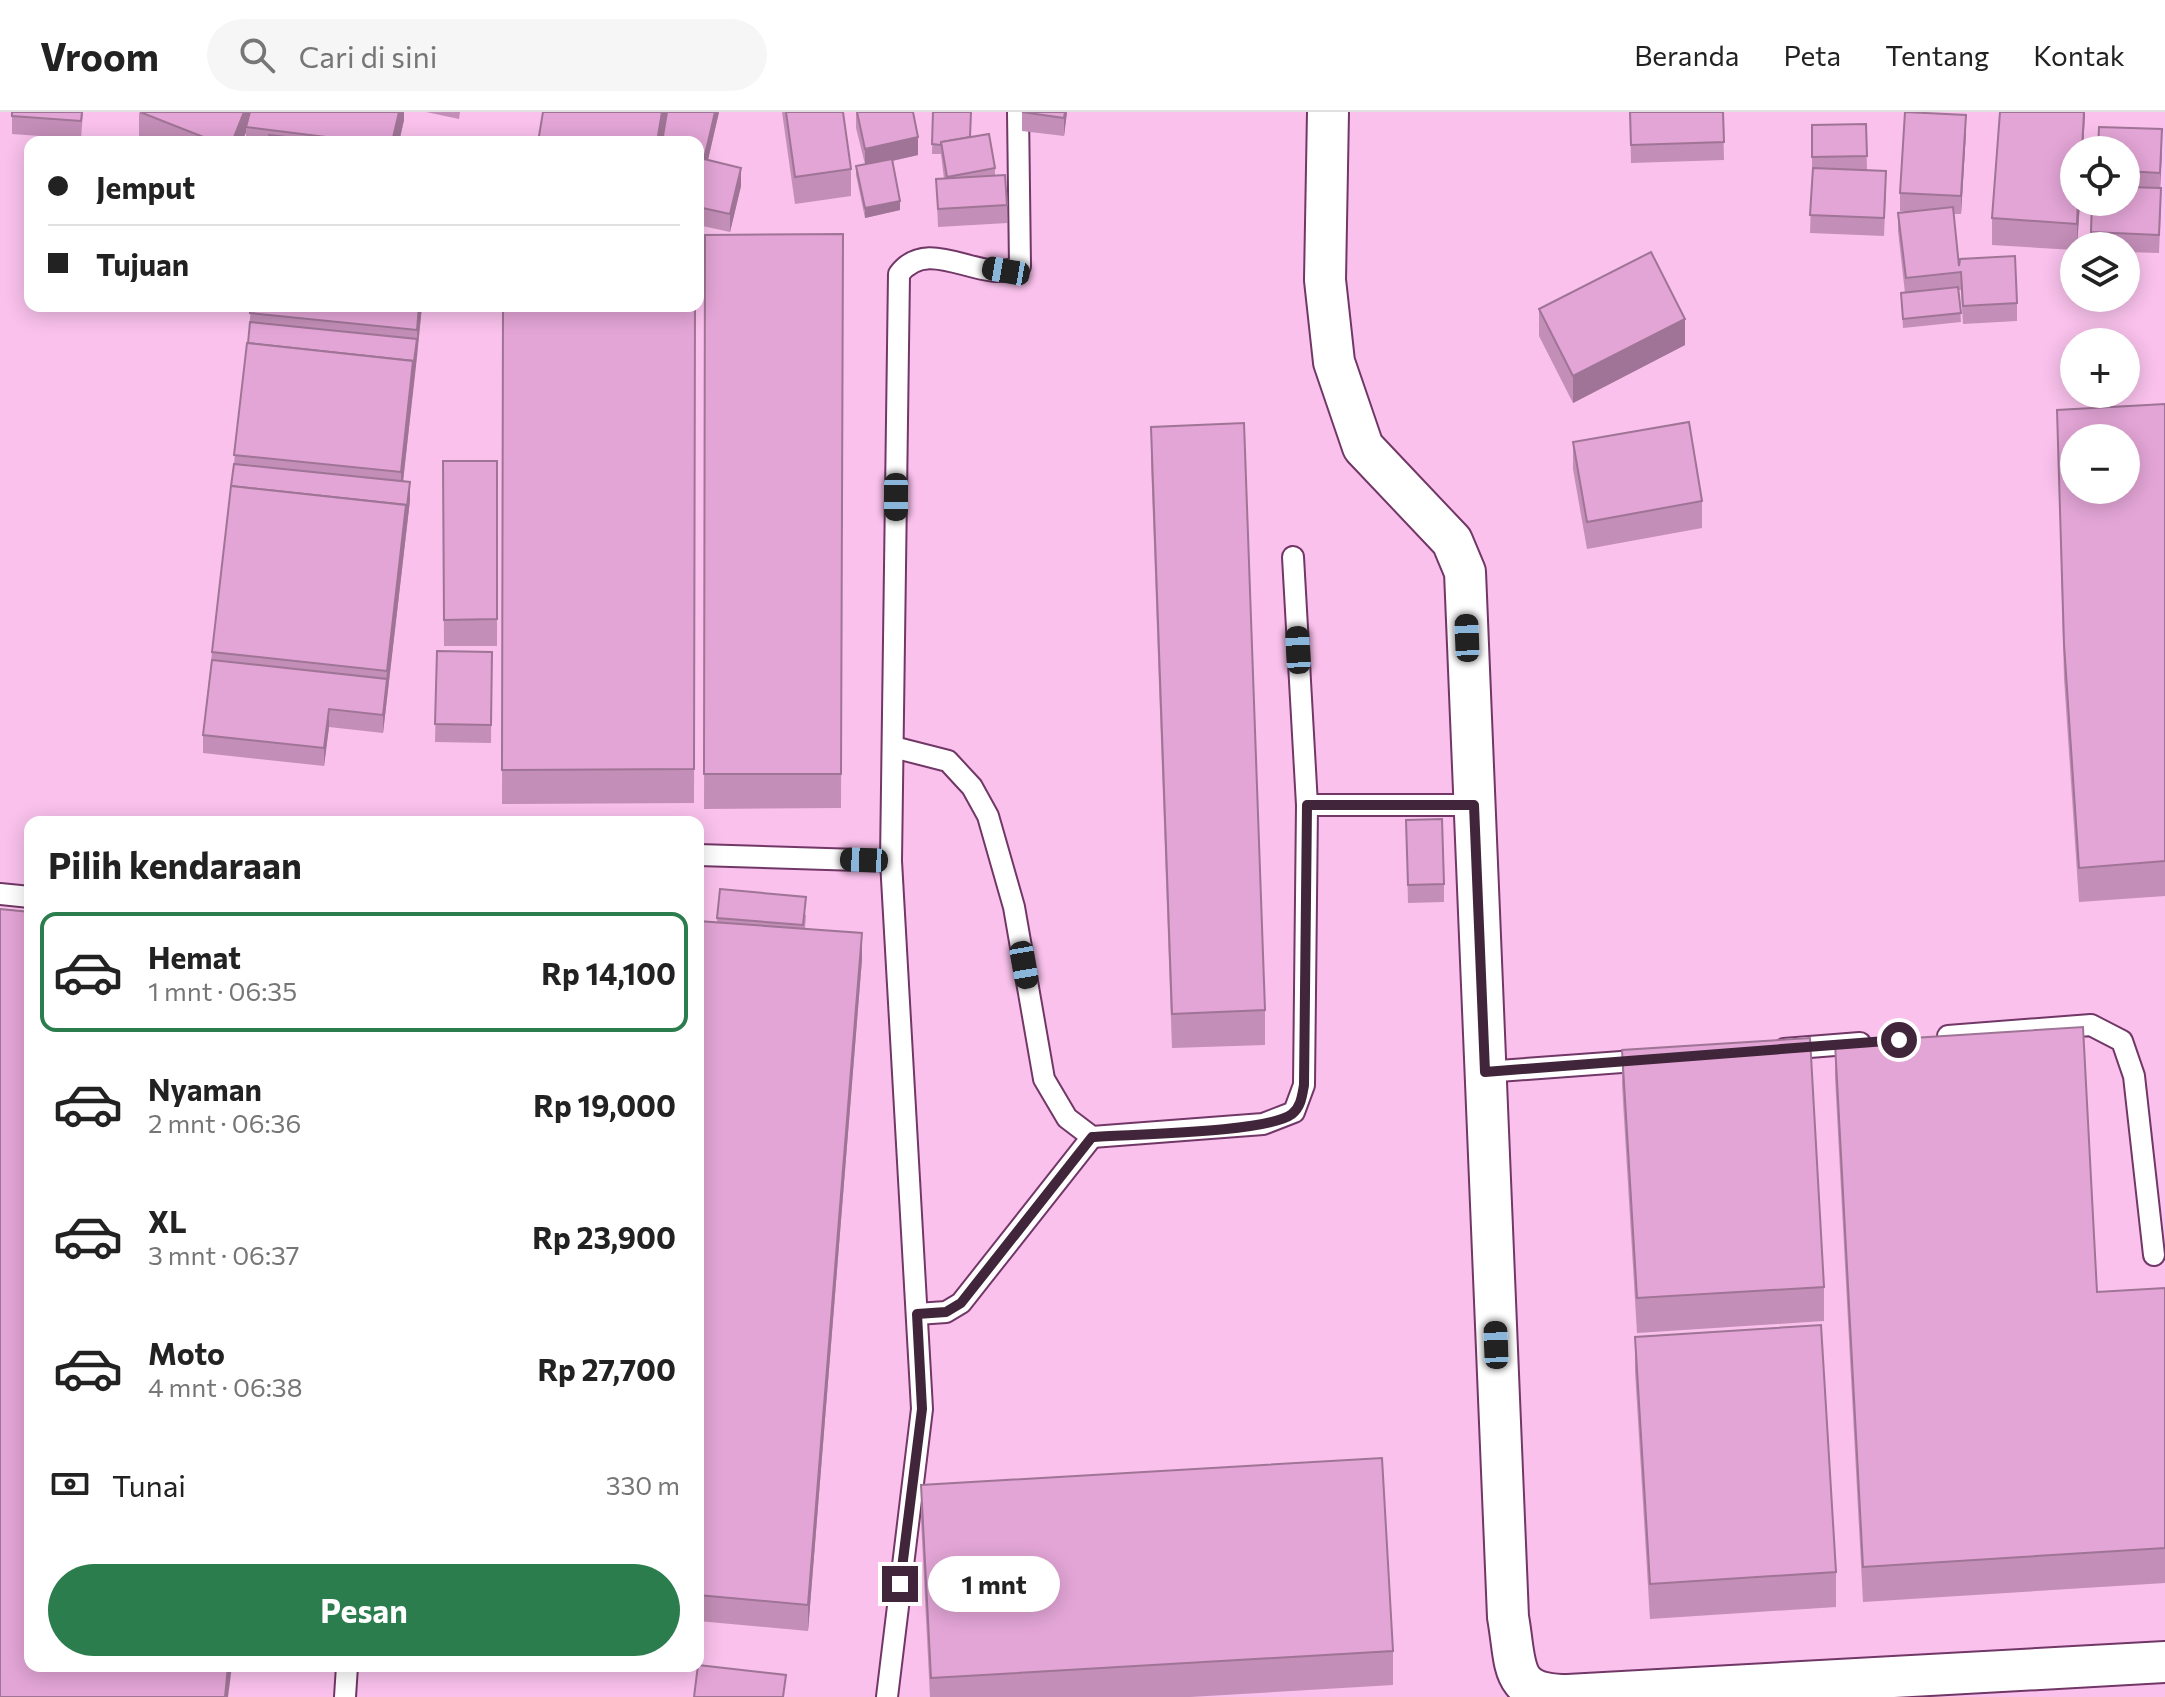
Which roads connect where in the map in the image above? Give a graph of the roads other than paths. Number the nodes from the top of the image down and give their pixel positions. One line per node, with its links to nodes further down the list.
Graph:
1 (1018, 112): 4 (lane)
2 (1328, 112): 6 (street)
3 (1293, 557): 5 (lane)
4 (893, 747): 8 (lane); 16 (lane)
5 (1307, 805): 6 (lane); 16 (lane)
6 (1474, 805): 15 (street)
7 (704, 855): 8 (lane)
8 (891, 861): 18 (lane)
9 (0, 894): 10 (lane)
10 (24, 896)
11 (1931, 1037): 17 (lane)
12 (1884, 1041): 13 (lane)
13 (1756, 1051)
14 (1676, 1057): 15 (lane)
15 (1485, 1072): 21 (street)
16 (1092, 1137): 18 (lane)
17 (2154, 1255)
18 (917, 1314): 24 (lane)
19 (2165, 1662): 22 (street)
20 (347, 1672): 23 (lane)
21 (1527, 1693): 22 (street)
22 (1630, 1694)
23 (345, 1697)
24 (887, 1697)

